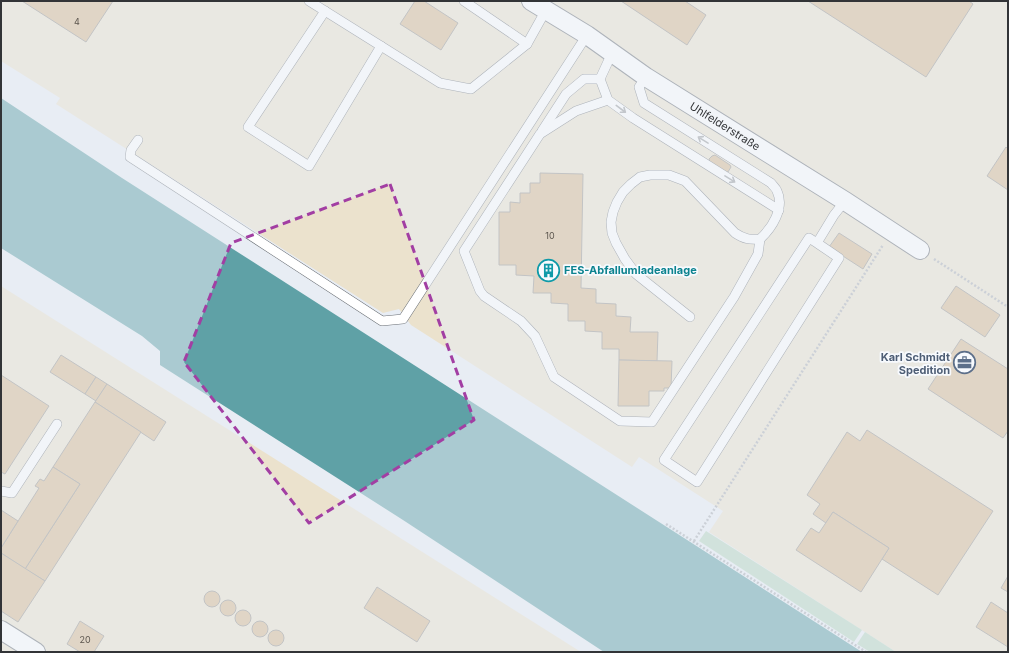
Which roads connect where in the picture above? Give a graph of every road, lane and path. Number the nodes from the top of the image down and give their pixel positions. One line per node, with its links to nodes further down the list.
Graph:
1 (309, 1): 4 (lane)
2 (464, 1): 6 (lane)
3 (539, 6): 5 (street, Uhlfelderstraße); 6 (lane)
4 (325, 11): 7 (lane); 7 (lane)
5 (587, 35): 8 (street, Uhlfelderstraße); 13 (lane)
6 (527, 44): 7 (lane)
7 (381, 46)
8 (612, 53): 9 (street, Uhlfelderstraße); 10 (lane)
9 (646, 77): 14 (street, Uhlfelderstraße); 15 (lane, one-way to 9)
10 (600, 79): 11 (lane); 12 (lane)
11 (608, 100): 12 (lane); 15 (lane, one-way to 15)
12 (540, 134): 17 (lane)
13 (138, 140)
14 (845, 201): 16 (street, Uhlfelderstraße); 18 (lane)
15 (779, 210): 17 (lane)
16 (892, 232): 19 (street, Uhlfelderstraße); 25 (path)
17 (760, 239): 21 (lane)
18 (817, 243): 18 (lane)
19 (920, 250): 20 (path)
20 (1008, 307)
21 (690, 317)
22 (57, 424): 23 (lane)
23 (1, 491)
24 (666, 524): 25 (path)
25 (694, 541): 28 (path)
26 (1, 630): 27 (street)
27 (36, 652)
28 (866, 652)

